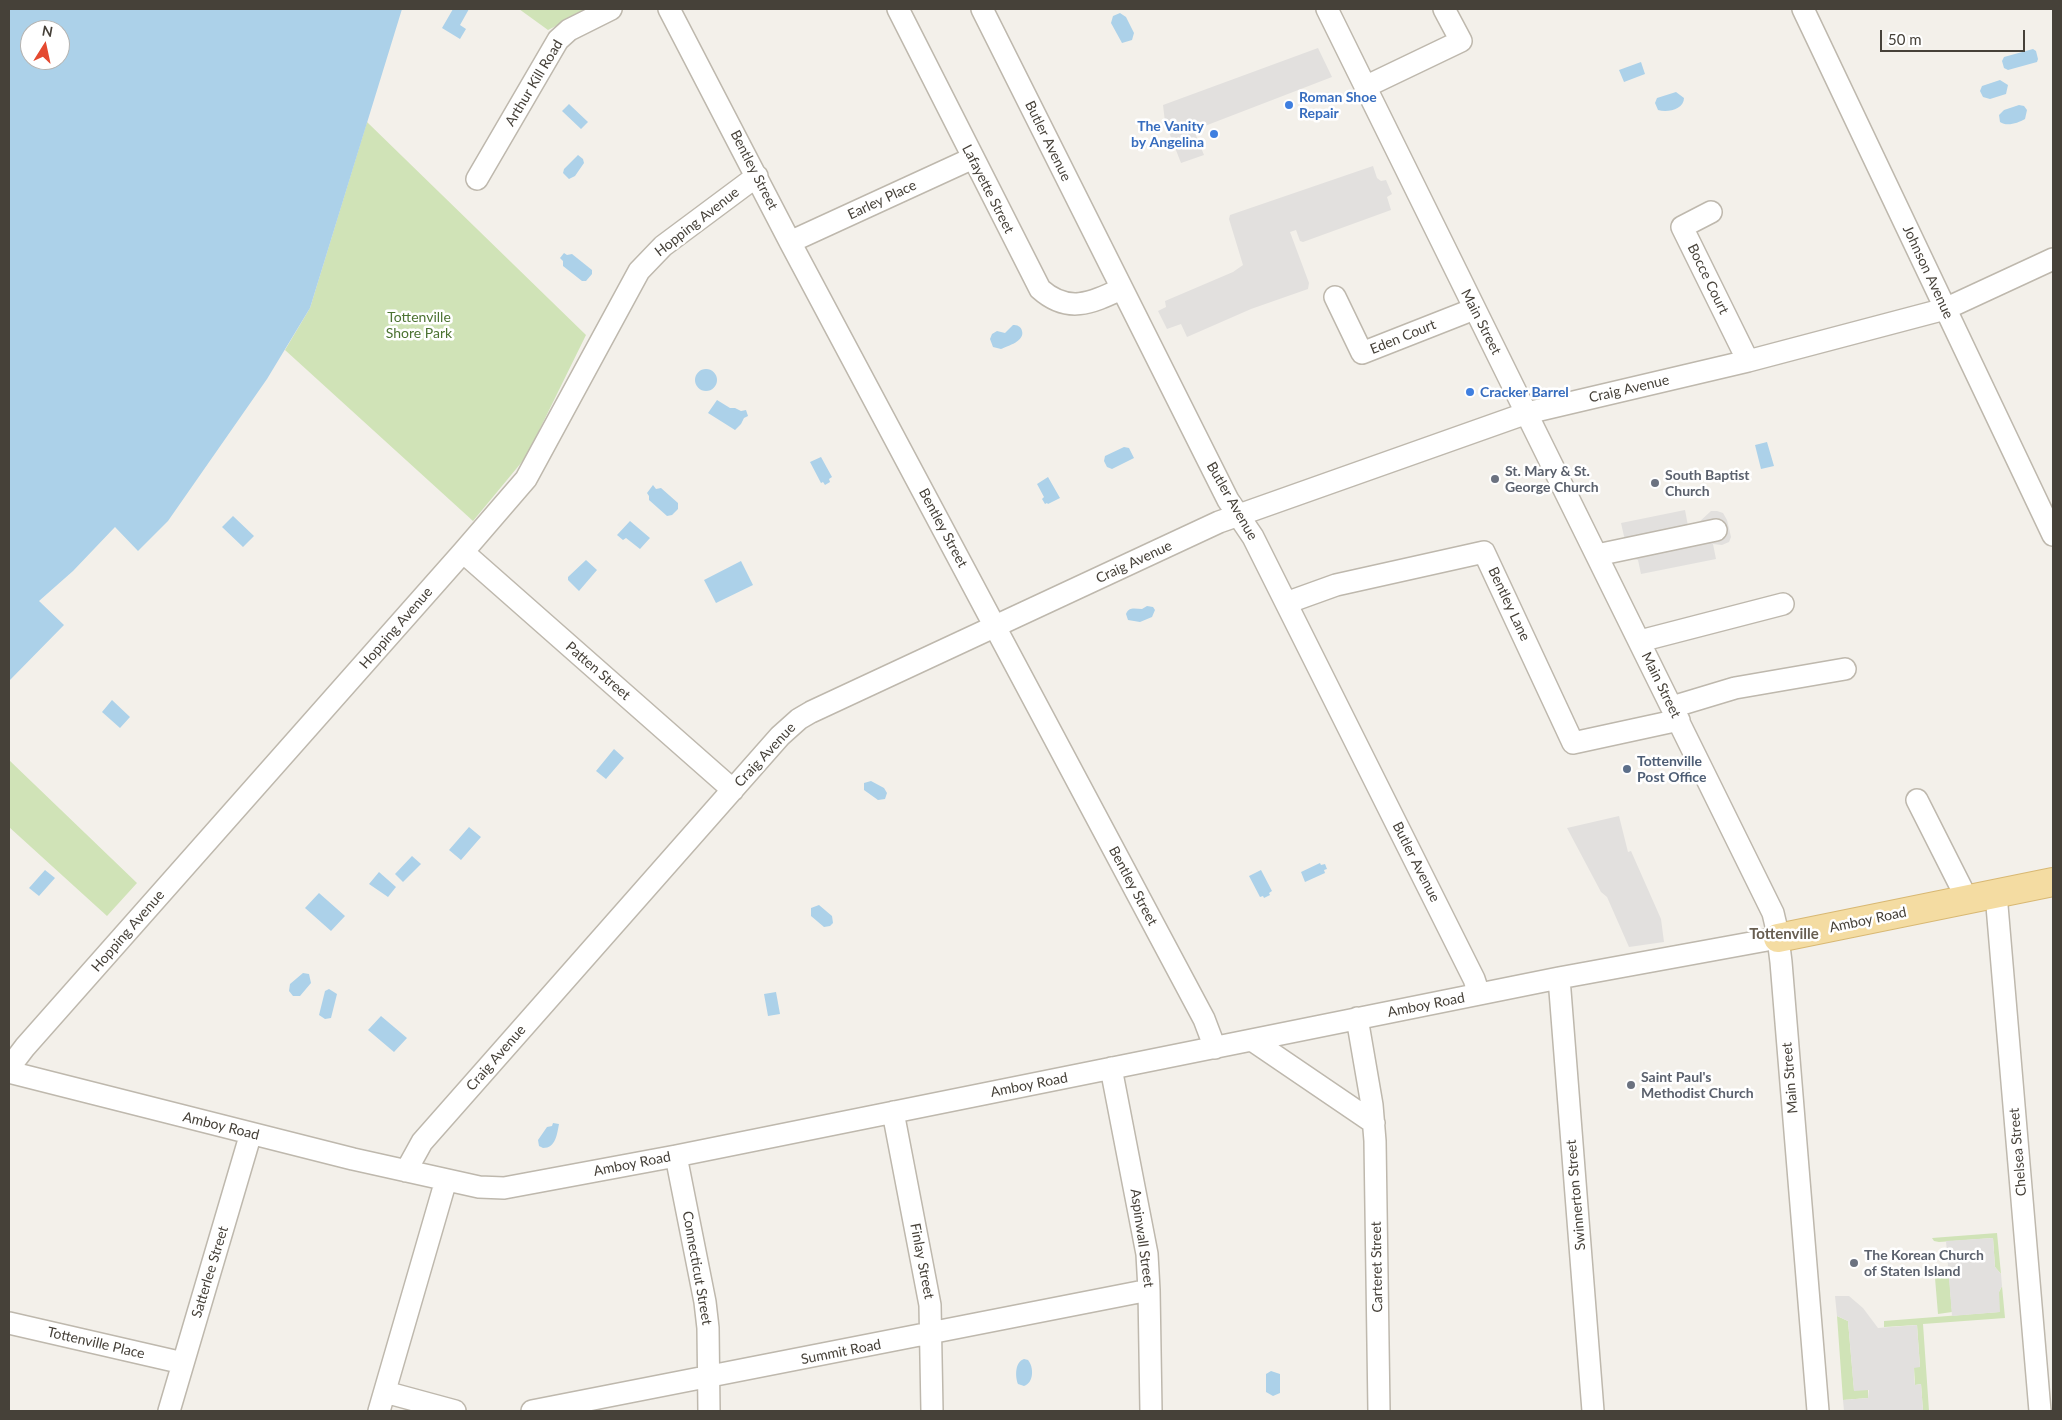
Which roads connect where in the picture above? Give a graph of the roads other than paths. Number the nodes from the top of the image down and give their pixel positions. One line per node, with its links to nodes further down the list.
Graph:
1 (611, 9): 11 (street, Arthur Kill Road)
2 (669, 9): 10 (street, Bentley Street)
3 (898, 9): 9 (street, Lafayette Street)
4 (982, 9): 15 (street, Butler Avenue)
5 (1327, 9): 8 (street, Main Street)
6 (1444, 9): 8 (street)
7 (1803, 9): 18 (street, Johnson Avenue)
8 (1365, 87): 17 (street, Main Street)
9 (973, 158): 13 (street, Earley Place); 15 (street, Lafayette Street)
10 (757, 176): 13 (street, Bentley Street); 24 (street, Hopping Avenue)
11 (477, 179)
12 (1711, 212): 19 (street, Bocce Court)
13 (790, 242): 28 (street, Bentley Street)
14 (2053, 259): 18 (street, Craig Avenue)
15 (1121, 289): 21 (street, Butler Avenue)
16 (1335, 297): 17 (street, Eden Court)
17 (1474, 309): 20 (street, Main Street)
18 (1945, 309): 19 (street, Craig Avenue); 23 (street, Johnson Avenue)
19 (1748, 361): 20 (street, Craig Avenue)
20 (1528, 414): 21 (street, Craig Avenue); 25 (street, Main Street)
21 (1239, 514): 26 (street, Butler Avenue); 28 (street, Craig Avenue)
22 (1716, 530): 25 (street)
23 (2053, 535)
24 (463, 552): 32 (street, Patten Street); 43 (street, Hopping Avenue)
25 (1597, 555): 29 (street, Main Street)
26 (1286, 603): 31 (street, Bentley Lane); 39 (street, Butler Avenue)
27 (1783, 604): 29 (street)
28 (995, 626): 32 (street, Craig Avenue); 42 (street, Bentley Street)
29 (1640, 641): 31 (street, Main Street)
30 (1845, 668): 31 (street)
31 (1676, 714): 37 (street, Main Street)
32 (733, 790): 50 (street, Craig Avenue)
33 (1917, 800): 36 (street)
34 (2053, 882): 35 (main road, Amboy Road)
35 (1996, 894): 36 (main road, Amboy Road); 67 (street, Chelsea Street)
36 (1967, 899): 37 (main road, Amboy Road)
37 (1778, 938): 38 (street, Amboy Road); 66 (street, Main Street)
38 (1558, 978): 39 (street, Amboy Road); 65 (street, Swinnerton Street)
39 (1479, 994): 40 (street, Amboy Road)
40 (1357, 1018): 41 (street, Amboy Road); 47 (street, Carteret Street)
41 (1252, 1040): 42 (street, Amboy Road); 47 (street)
42 (1215, 1048): 44 (street, Amboy Road)
43 (9, 1068)
44 (1111, 1068): 46 (street, Amboy Road); 52 (street, Aspinwall Street)
45 (9, 1072): 48 (street, Amboy Road)
46 (893, 1112): 49 (street, Amboy Road); 54 (street, Finlay Street)
47 (1374, 1123): 64 (street, Carteret Street)
48 (252, 1134): 50 (street, Amboy Road); 55 (street, Satterlee Street)
49 (676, 1156): 51 (street, Amboy Road); 56 (street, Connecticut Street)
50 (406, 1171): 51 (street, Amboy Road)
51 (446, 1180): 57 (street)
52 (1150, 1290): 54 (street, Summit Road); 63 (street, Aspinwall Street)
53 (9, 1323): 55 (street, Tottenville Place)
54 (932, 1334): 56 (street, Summit Road); 62 (street, Finlay Street)
55 (183, 1363): 58 (street, Satterlee Street)
56 (709, 1377): 60 (street, Summit Road); 61 (street, Connecticut Street)
57 (382, 1402): 59 (street)
58 (169, 1411)
59 (455, 1411)
60 (532, 1411)
61 (709, 1411)
62 (932, 1411)
63 (1151, 1411)
64 (1379, 1411)
65 (1593, 1411)
66 (1818, 1411)
67 (2040, 1411)

